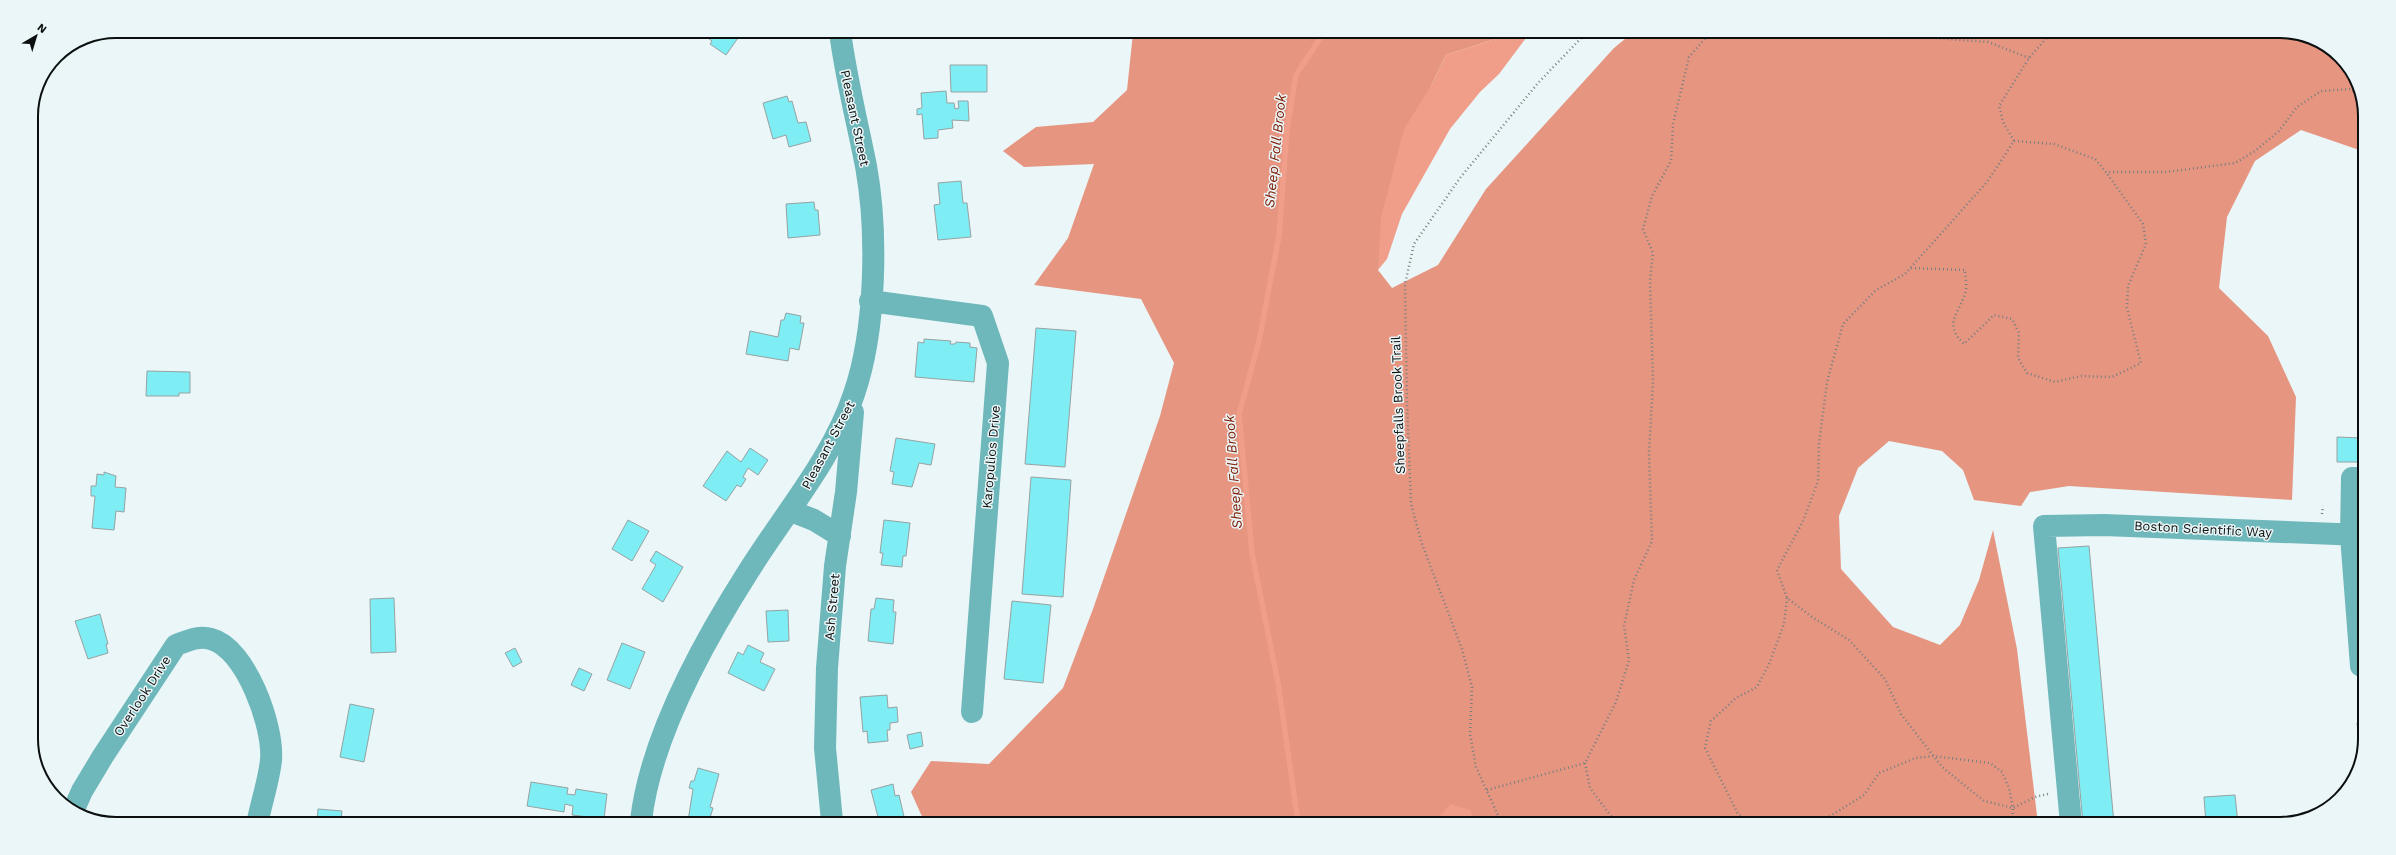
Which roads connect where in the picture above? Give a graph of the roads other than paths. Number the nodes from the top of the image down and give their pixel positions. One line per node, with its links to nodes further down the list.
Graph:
1 (836, 38): 2 (street, Pleasant Street)
2 (870, 301): 3 (street, Pleasant Street); 9 (street, Karopulios Drive)
3 (854, 394): 5 (street, Pleasant Street); 6 (street, Ash Street)
4 (2358, 478): 7 (street)
5 (791, 511): 6 (street); 12 (street, Pleasant Street)
6 (840, 536): 13 (street, Ash Street)
7 (2357, 536): 8 (street); 14 (street, Boston Scientific Way)
8 (2358, 571)
9 (972, 712)
10 (76, 806): 11 (street, Overlook Drive)
11 (259, 817)
12 (642, 817)
13 (832, 817)
14 (2070, 817)

